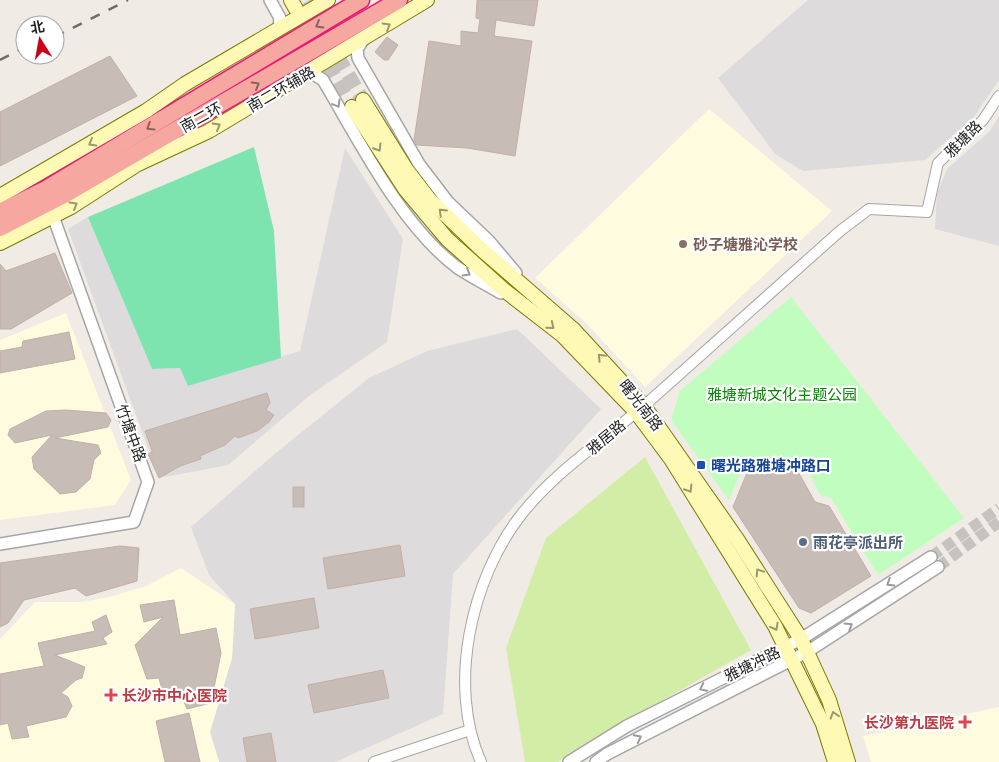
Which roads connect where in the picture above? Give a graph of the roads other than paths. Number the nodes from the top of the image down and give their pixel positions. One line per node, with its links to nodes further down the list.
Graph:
1 (270, 0): 6 (street)
2 (328, 0): 6 (main road)
3 (361, 0): 11 (highway, 南二环, one-way to 11)
4 (399, 0): 14 (highway, 南二环, one-way to 4)
5 (427, 0): 7 (main road, 南二环辅路, one-way to 5)
6 (280, 24): 10 (main road, one-way to 10)
7 (363, 40): 8 (main road, 南二环辅路); 16 (street)
8 (305, 75): 13 (main road, 南二环辅路, one-way to 8); 17 (street, one-way to 17)
9 (999, 96): 12 (street, 雅塘路)
10 (0, 196)
11 (0, 212)
12 (927, 212): 18 (street, 雅居路)
13 (53, 216): 15 (main road, 南二环辅路); 19 (street, 竹塘中路)
14 (0, 228)
15 (0, 243)
16 (537, 298): 17 (main road, 曙光南路, one-way to 17); 18 (main road, 曙光南路, one-way to 16)
17 (526, 308): 18 (main road, 曙光南路, one-way to 18)
18 (640, 409): 21 (main road, 曙光南路, one-way to 18); 22 (main road, 曙光南路, one-way to 22); 24 (street, 雅居路)
19 (0, 544)
20 (935, 562): 21 (street, 雅塘冲路)
21 (804, 645): 22 (street, 雅塘冲路); 23 (street, 雅塘冲路); 30 (main road, 曙光南路, one-way to 21)
22 (786, 647): 23 (main road, 曙光南路); 27 (street, 雅塘冲路, one-way to 27)
23 (792, 660): 28 (street, 雅塘冲路, one-way to 23); 29 (main road, 曙光南路)
24 (470, 730): 25 (street); 26 (street, 雅居路)
25 (374, 762)
26 (481, 762)
27 (569, 762)
28 (596, 762)
29 (835, 762)
30 (848, 762)

